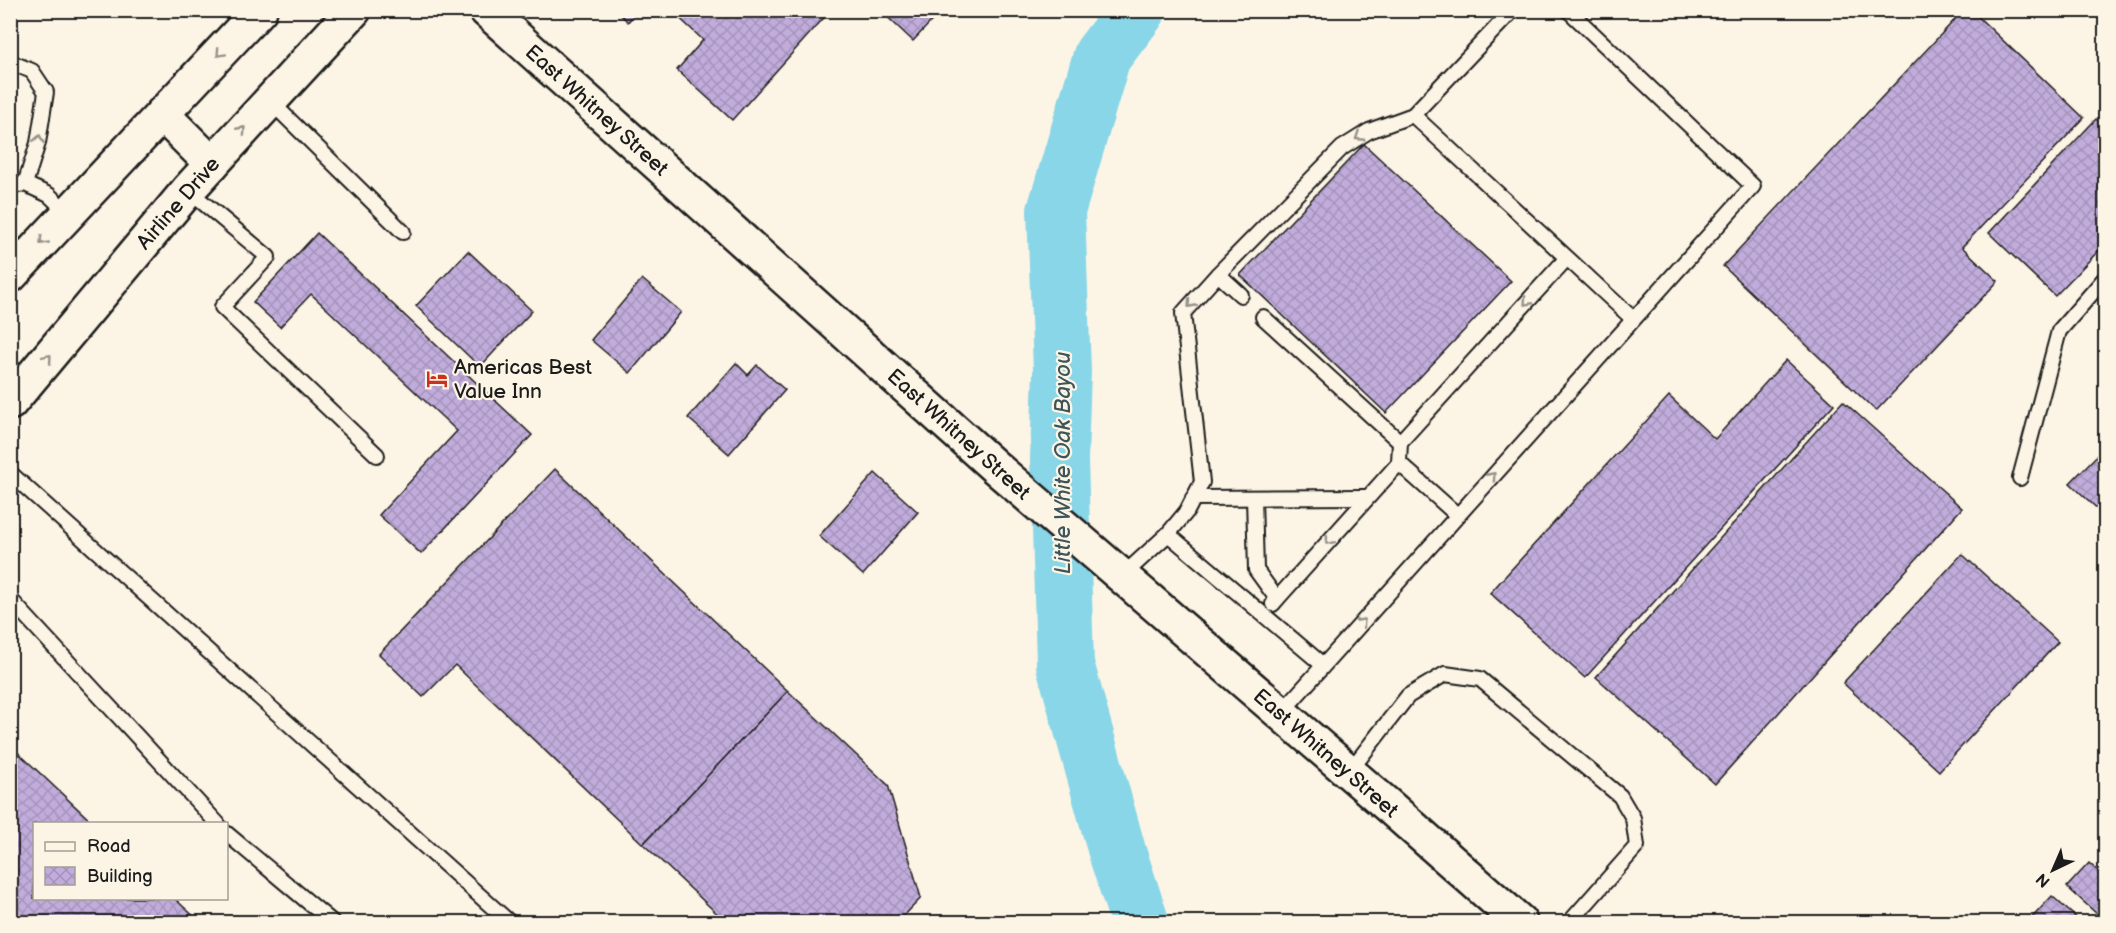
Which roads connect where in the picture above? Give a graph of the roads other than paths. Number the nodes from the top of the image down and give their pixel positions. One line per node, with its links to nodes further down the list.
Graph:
1 (260, 10): 8 (street, one-way to 8)
2 (354, 10): 7 (street, Airline Drive)
3 (486, 10): 34 (street, East Whitney Street)
4 (1513, 10): 9 (lane)
5 (1568, 10): 22 (lane)
6 (10, 62): 11 (lane, one-way to 6)
7 (269, 100): 10 (street, Airline Drive, one-way to 7); 15 (lane)
8 (162, 114): 10 (street); 14 (street)
9 (1413, 115): 16 (lane); 17 (lane, one-way to 17)
10 (212, 164): 13 (street, Airline Drive)
11 (25, 184): 12 (lane); 14 (lane)
12 (10, 186)
13 (188, 190): 23 (street, Airline Drive, one-way to 13); 25 (lane)
14 (69, 214): 18 (street, one-way to 18)
15 (403, 232)
16 (1566, 259): 22 (lane); 24 (lane, one-way to 24)
17 (1218, 274): 20 (lane); 30 (lane, one-way to 30)
18 (10, 276)
19 (2106, 277): 28 (lane)
20 (1241, 295)
21 (1263, 316): 24 (lane)
22 (1633, 319): 32 (lane, one-way to 22)
23 (10, 404)
24 (1400, 442): 26 (lane)
25 (377, 455)
26 (1399, 463): 29 (lane); 32 (lane)
27 (10, 473): 44 (lane)
28 (2020, 478)
29 (1367, 497): 31 (lane); 36 (lane, one-way to 36)
30 (1193, 498): 31 (lane); 33 (lane)
31 (1254, 498): 36 (lane)
32 (1457, 515): 38 (lane, one-way to 32)
33 (1168, 534): 34 (lane); 37 (lane)
34 (1131, 585): 39 (street, East Whitney Street)
35 (10, 599): 41 (lane)
36 (1277, 599): 37 (lane)
37 (1264, 614): 38 (lane)
38 (1323, 665): 39 (lane)
39 (1281, 714): 40 (street, East Whitney Street)
40 (1349, 772): 45 (street, East Whitney Street); 46 (lane)
41 (216, 822)
42 (228, 835): 43 (lane)
43 (332, 922)
44 (509, 922)
45 (1520, 922)
46 (1570, 922)

